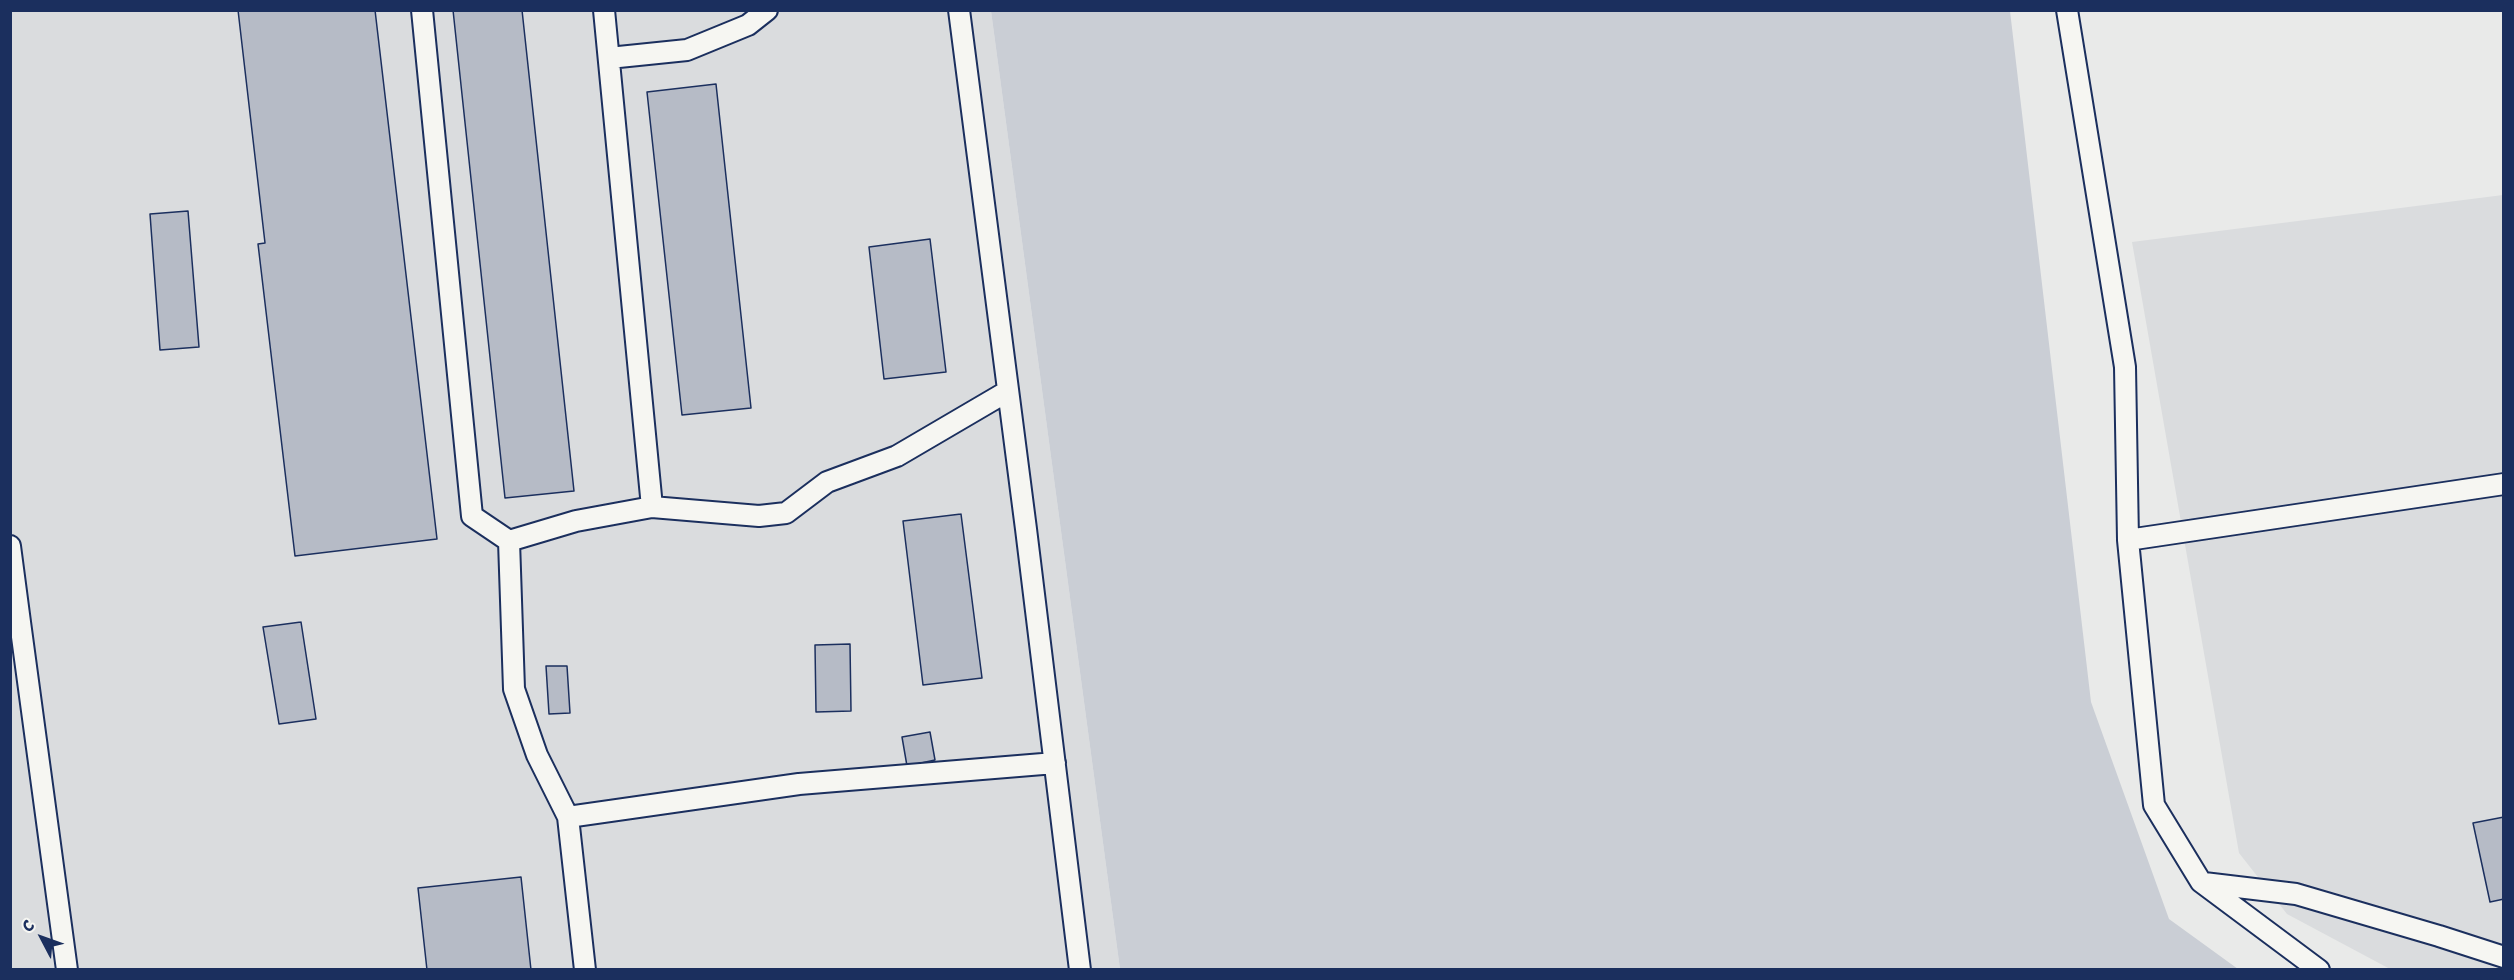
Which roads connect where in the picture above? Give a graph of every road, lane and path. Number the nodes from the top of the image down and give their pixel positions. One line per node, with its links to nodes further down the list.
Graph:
1 (422, 10): 11 (lane)
2 (604, 10): 6 (lane)
3 (767, 10): 6 (lane)
4 (959, 10): 7 (lane)
5 (2067, 10): 10 (lane)
6 (609, 58): 9 (lane)
7 (1008, 391): 9 (lane); 14 (lane)
8 (2504, 484): 10 (lane)
9 (652, 507): 11 (lane)
10 (2128, 540): 16 (lane)
11 (509, 541): 15 (lane)
12 (10, 546): 13 (lane)
13 (15, 623): 18 (lane)
14 (1055, 763): 15 (lane); 20 (lane)
15 (568, 816): 19 (lane)
16 (2201, 882): 17 (lane); 21 (lane)
17 (2504, 957)
18 (67, 969)
19 (585, 969)
20 (1080, 969)
21 (2319, 969)

